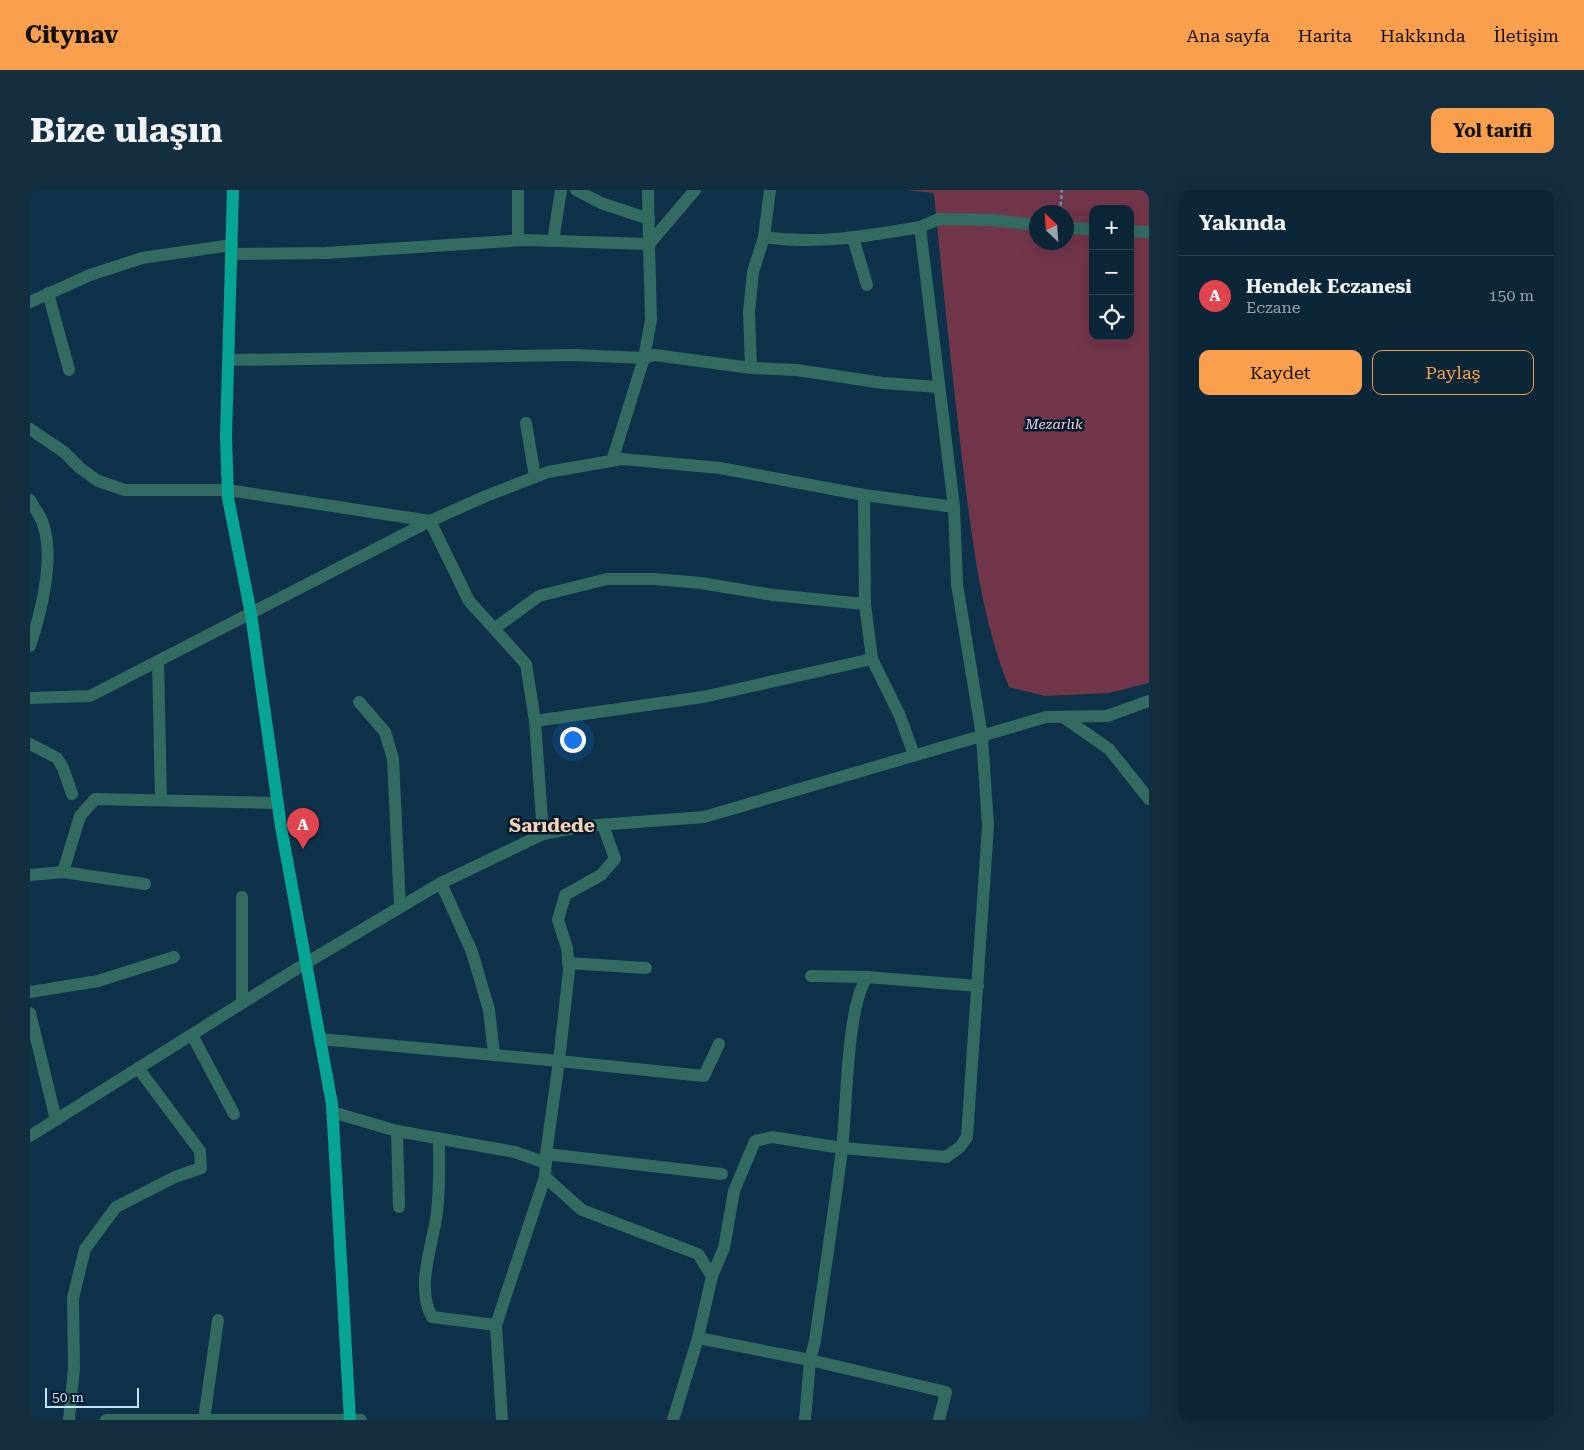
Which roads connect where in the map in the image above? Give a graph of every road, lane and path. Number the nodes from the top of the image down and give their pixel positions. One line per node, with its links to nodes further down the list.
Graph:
1 (234, 190): 22 (main road)
2 (518, 190): 19 (street)
3 (561, 190): 20 (street)
4 (576, 190): 10 (street)
5 (648, 190): 10 (street)
6 (695, 190): 21 (street)
7 (770, 190): 17 (street)
8 (1062, 190): 9 (path)
9 (1061, 205)
10 (649, 219): 21 (street)
11 (1029, 224): 12 (street)
12 (920, 227): 18 (street); 30 (street)
13 (1074, 228): 14 (street)
14 (1089, 229)
15 (1134, 231): 16 (street)
16 (1149, 232)
17 (764, 237): 18 (street); 28 (street)
18 (853, 238): 23 (street)
19 (518, 240): 20 (street); 22 (street)
20 (553, 241): 21 (street)
21 (649, 244): 26 (street)
22 (232, 249): 24 (street); 27 (main road)
23 (867, 284)
24 (48, 292): 25 (street); 29 (street)
25 (30, 302)
26 (644, 358): 27 (street); 28 (street); 33 (street)
27 (229, 360): 35 (main road)
28 (751, 368): 30 (street)
29 (68, 370)
30 (938, 387): 38 (street)
31 (526, 423): 34 (street)
32 (30, 429): 35 (street)
33 (612, 460): 34 (street); 36 (street)
34 (535, 477): 39 (street)
35 (228, 490): 39 (street); 41 (main road)
36 (864, 495): 38 (street); 40 (street)
37 (30, 500): 43 (street)
38 (954, 507): 51 (street)
39 (430, 521): 41 (street); 42 (street)
40 (865, 604): 42 (street); 44 (street)
41 (251, 614): 45 (street); 57 (main road)
42 (495, 628): 50 (street)
43 (30, 646)
44 (872, 658): 50 (street); 53 (street)
45 (158, 662): 46 (street); 56 (street)
46 (30, 698)
47 (1149, 701): 49 (street)
48 (359, 702): 65 (street)
49 (1063, 717): 51 (street); 55 (street)
50 (535, 721): 59 (street)
51 (982, 736): 53 (street); 72 (street)
52 (30, 744): 54 (street)
53 (914, 756): 58 (street)
54 (72, 794)
55 (1149, 799)
56 (161, 800): 57 (street); 60 (street)
57 (278, 804): 67 (main road)
58 (603, 825): 59 (street); 68 (street)
59 (543, 834): 62 (street)
60 (62, 872): 61 (street); 63 (street)
61 (30, 875)
62 (441, 883): 65 (street); 79 (street)
63 (145, 884)
64 (242, 897): 74 (street)
65 (400, 907): 67 (street)
66 (174, 957): 73 (street)
67 (306, 962): 74 (street); 77 (main road)
68 (568, 963): 69 (street); 80 (street)
69 (646, 968)
70 (811, 976): 71 (street)
71 (867, 977): 72 (street); 88 (street)
72 (978, 986): 88 (street)
73 (30, 992)
74 (242, 1003): 76 (street)
75 (30, 1013): 84 (street)
76 (192, 1034): 81 (street); 83 (street)
77 (320, 1039): 79 (street); 82 (main road)
78 (719, 1044): 80 (street)
79 (494, 1054): 80 (street)
80 (559, 1061): 89 (street)
81 (138, 1068): 84 (street); 98 (street)
82 (332, 1112): 85 (street); 101 (main road)
83 (234, 1114)
84 (56, 1120): 86 (street)
85 (397, 1131): 87 (street); 92 (street)
86 (30, 1136)
87 (439, 1139): 89 (street); 95 (street)
88 (842, 1148): 93 (street); 97 (street)
89 (546, 1158): 90 (street); 91 (street)
90 (722, 1174)
91 (546, 1177): 93 (street); 95 (street)
92 (399, 1207)
93 (712, 1276): 96 (street)
94 (218, 1320): 100 (street)
95 (496, 1325): 102 (street)
96 (698, 1338): 97 (street); 103 (street)
97 (810, 1360): 104 (street); 105 (street)
98 (69, 1420)
99 (106, 1420): 100 (street)
100 (204, 1420): 101 (street)
101 (354, 1420)
102 (502, 1420)
103 (673, 1420)
104 (805, 1420)
105 (939, 1420)

